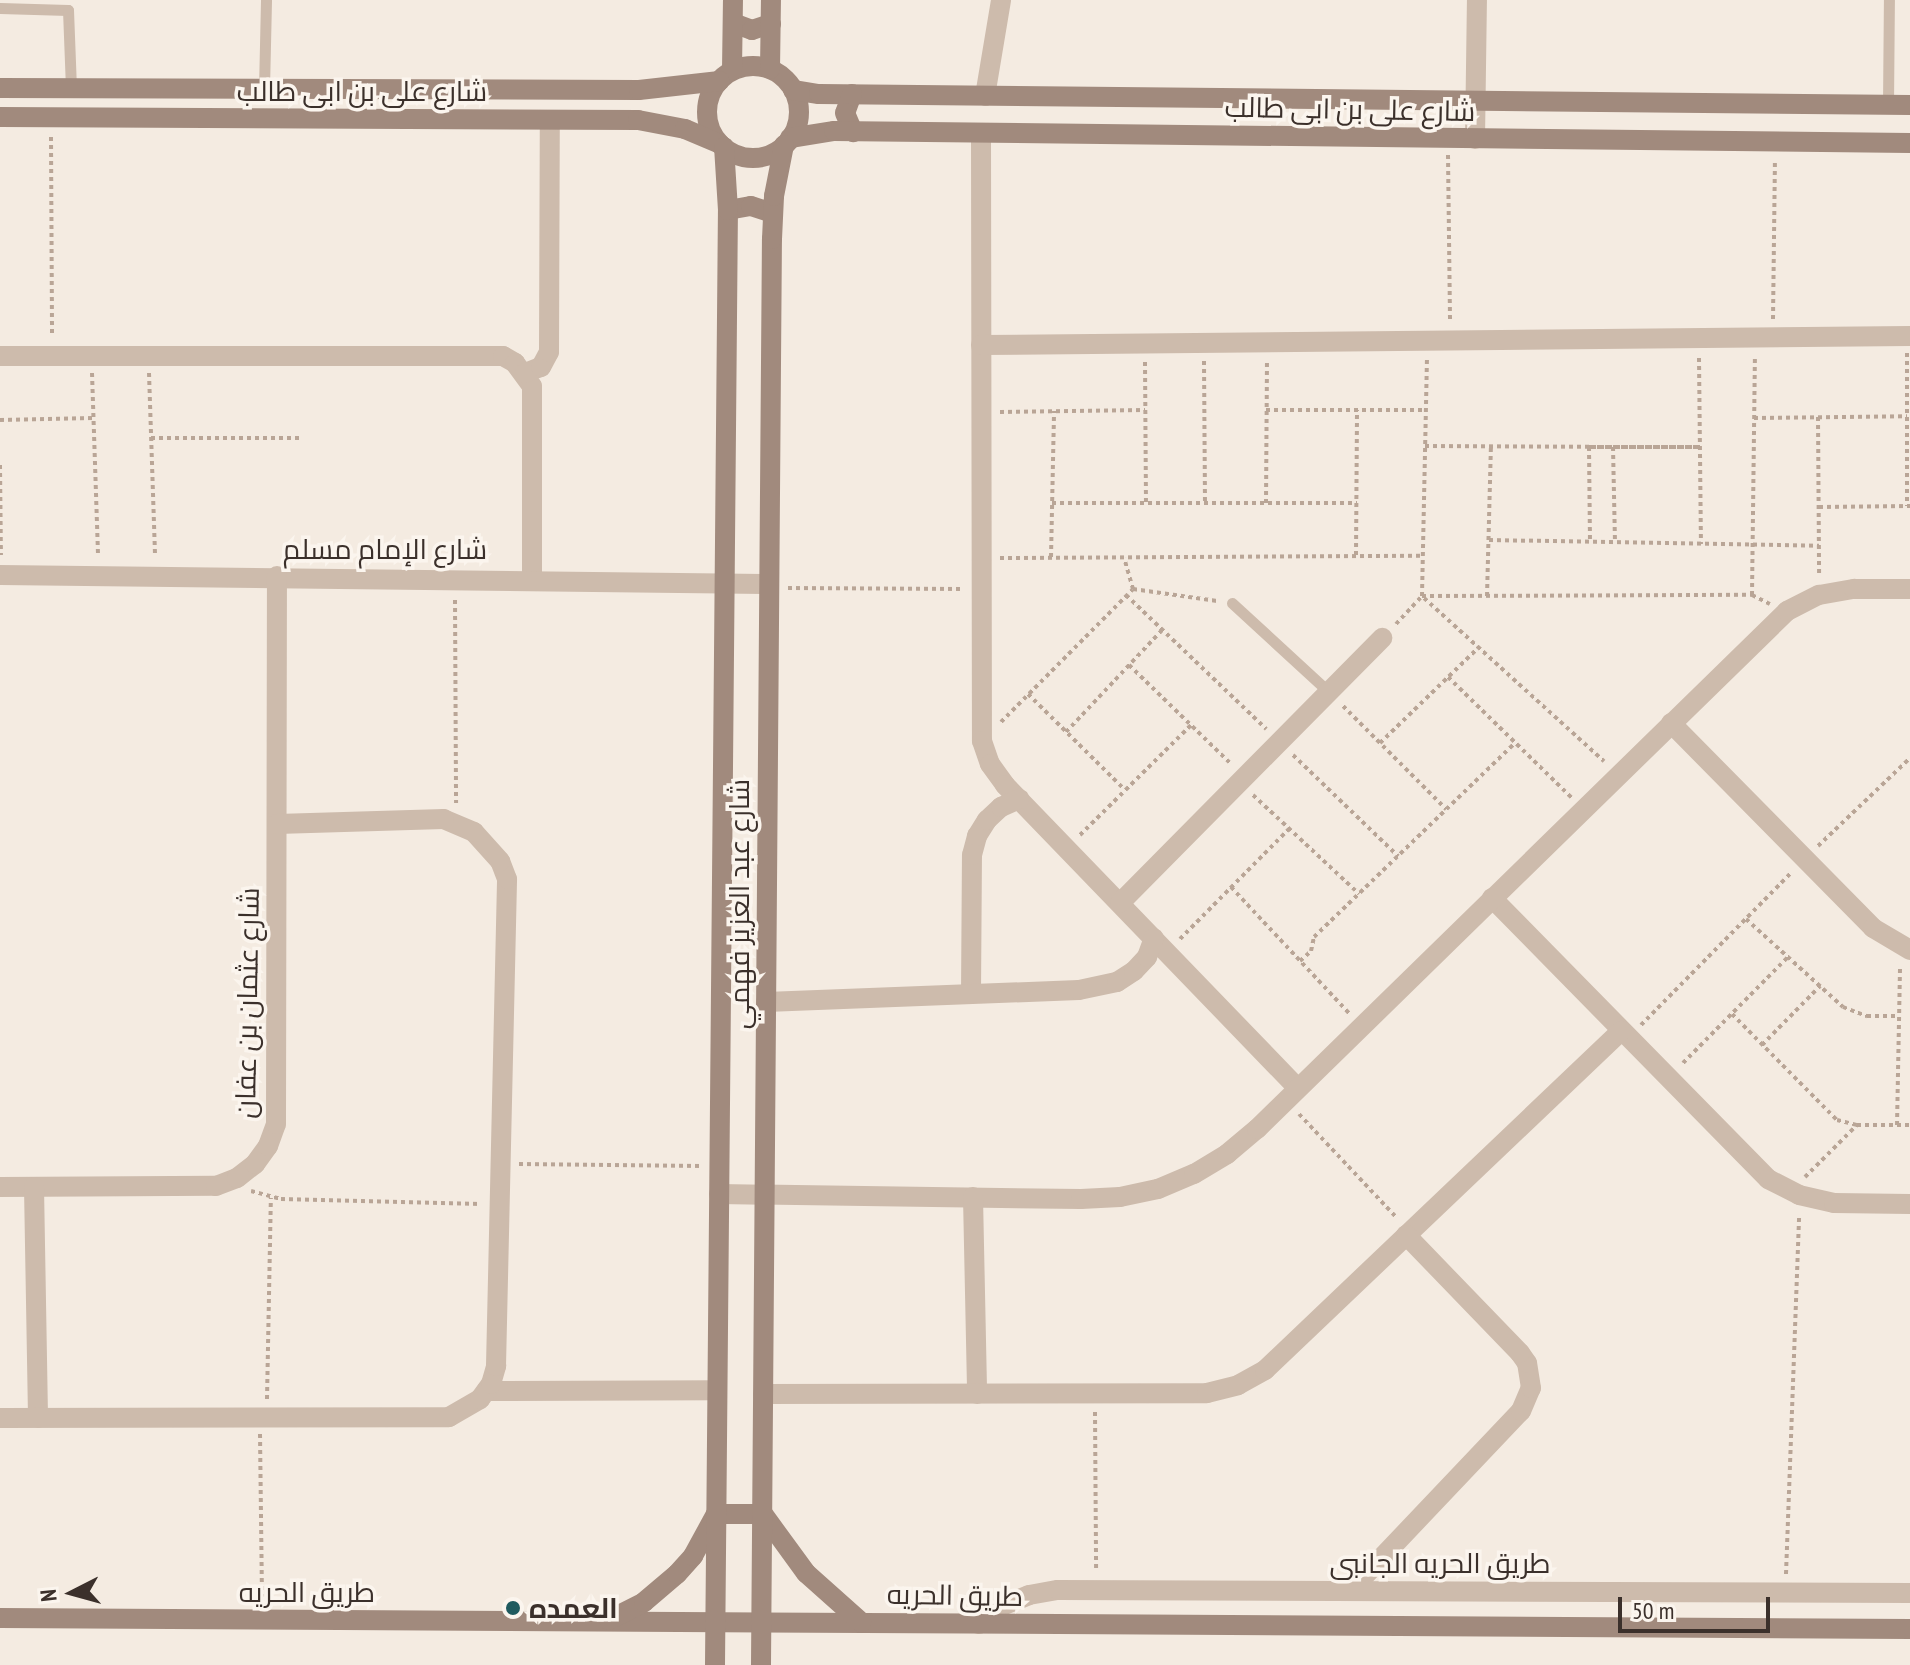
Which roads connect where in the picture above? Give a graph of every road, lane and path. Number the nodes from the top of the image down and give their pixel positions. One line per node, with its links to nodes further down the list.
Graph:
1 (266, 0): 15 (lane)
2 (733, 0): 8 (street)
3 (771, 0): 9 (street)
4 (1001, 0): 19 (street)
5 (1477, 0): 20 (street)
6 (1889, 0): 21 (lane)
7 (0, 8): 13 (lane)
8 (733, 23): 9 (street); 11 (street)
9 (771, 24): 10 (street)
10 (770, 69): 11 (street); 17 (street)
11 (726, 76): 16 (street, شارع على بن ابى طالب); 35 (street)
12 (0, 88): 13 (street, شارع على بن ابى طالب)
13 (71, 88): 14 (street, شارع على بن ابى طالب)
14 (174, 88): 15 (street, شارع على بن ابى طالب); 25 (street)
15 (264, 89): 16 (street, شارع على بن ابى طالب)
16 (639, 90): 27 (street)
17 (793, 90): 18 (street, شارع على بن ابى طالب); 32 (street)
18 (852, 94): 19 (street, شارع على بن ابى طالب); 28 (street)
19 (985, 96): 20 (street, شارع على بن ابى طالب)
20 (1476, 101): 21 (street, شارع على بن ابى طالب); 31 (street)
21 (1888, 105): 22 (street, شارع على بن ابى طالب)
22 (1910, 105)
23 (0, 117): 24 (street, شارع على بن ابى طالب)
24 (51, 117): 25 (street, شارع على بن ابى طالب); 47 (path)
25 (175, 118): 26 (street, شارع على بن ابى طالب)
26 (550, 120): 27 (street, شارع على بن ابى طالب); 51 (street)
27 (638, 120): 35 (street, شارع على بن ابى طالب)
28 (853, 132): 29 (street, شارع على بن ابى طالب); 32 (street, شارع على بن ابى طالب)
29 (981, 133): 30 (street, شارع على بن ابى طالب); 46 (street)
30 (1448, 138): 31 (street, شارع على بن ابى طالب); 42 (path)
31 (1475, 139): 33 (street, شارع على بن ابى طالب)
32 (787, 142): 35 (street); 37 (street, شارع عبد العزيز فهمي)
33 (1776, 142): 34 (street, شارع على بن ابى طالب); 40 (path)
34 (1910, 143)
35 (722, 146): 36 (street, شارع عبد العزيز فهمي)
36 (728, 210): 37 (street); 95 (street, شارع عبد العزيز فهمي)
37 (772, 213): 96 (street, شارع عبد العزيز فهمي)
38 (1908, 336): 40 (street); 58 (path)
39 (1699, 338): 40 (street); 42 (street); 69 (path)
40 (1764, 338): 61 (path)
41 (1427, 341): 42 (street); 43 (street); 55 (path)
42 (1450, 341)
43 (1267, 342): 45 (street); 53 (path)
44 (1145, 343): 45 (street); 46 (street); 52 (path)
45 (1204, 343): 73 (path)
46 (981, 345): 57 (street)
47 (52, 355): 48 (street); 50 (street)
48 (91, 355): 49 (street); 60 (path)
49 (149, 355): 51 (street); 63 (path)
50 (0, 356)
51 (525, 373): 94 (street)
52 (1145, 410): 56 (path); 72 (path)
53 (1266, 410): 54 (path); 74 (path)
54 (1357, 410): 55 (path); 75 (path)
55 (1426, 410): 65 (path)
56 (1054, 411): 57 (path); 71 (path)
57 (981, 413): 86 (street)
58 (1907, 416): 59 (path); 76 (path)
59 (1818, 417): 61 (path); 77 (path)
60 (93, 418): 62 (path); 90 (path)
61 (1754, 418): 82 (path)
62 (0, 420)
63 (151, 438): 64 (path); 91 (path)
64 (299, 438)
65 (1425, 446): 66 (path); 85 (path)
66 (1491, 446): 67 (path); 78 (path)
67 (1589, 447): 68 (path); 79 (path)
68 (1613, 447): 69 (path); 80 (path)
69 (1700, 447): 81 (path)
70 (0, 465): 89 (path)
71 (1052, 503): 72 (path); 87 (path)
72 (1146, 503): 73 (path)
73 (1205, 503): 74 (path)
74 (1266, 503): 75 (path)
75 (1357, 503): 84 (path)
76 (1909, 506): 77 (path)
77 (1819, 507): 83 (path)
78 (1489, 540): 79 (path); 104 (path)
79 (1590, 542): 80 (path)
80 (1615, 542): 81 (path)
81 (1701, 544): 82 (path)
82 (1753, 545): 83 (path); 101 (path)
83 (1819, 546): 102 (path)
84 (1356, 556): 85 (path); 88 (path)
85 (1423, 556): 103 (path)
86 (982, 558): 87 (path); 97 (street)
87 (1051, 558): 88 (path)
88 (1124, 558): 98 (path)
89 (1, 575): 90 (street, شارع الإمام مسلم)
90 (98, 575): 91 (street, شارع الإمام مسلم)
91 (156, 575): 92 (street, شارع الإمام مسلم)
92 (277, 576): 93 (street, شارع الإمام مسلم); 129 (street, شارع عثمان بن عفان)
93 (455, 578): 94 (street, شارع الإمام مسلم); 128 (path)
94 (532, 578): 95 (street, شارع الإمام مسلم)
95 (725, 583): 96 (street, شارع الإمام مسلم); 157 (street, شارع عبد العزيز فهمي)
96 (769, 586): 97 (path); 145 (street, شارع عبد العزيز فهمي)
97 (982, 589): 117 (street)
98 (1133, 589): 100 (path); 105 (path)
99 (1910, 589): 102 (street)
100 (1126, 595): 107 (path); 113 (path)
101 (1752, 595): 104 (path); 106 (path)
102 (1819, 595): 106 (street)
103 (1422, 596): 104 (path); 108 (path); 109 (path)
104 (1487, 596)
105 (1232, 603): 112 (lane)
106 (1787, 611): 114 (street)
107 (1162, 630): 110 (path); 118 (path)
108 (1382, 638): 112 (street)
109 (1479, 647): 111 (path); 122 (path)
110 (1129, 665): 115 (path); 116 (path)
111 (1448, 677): 119 (path); 120 (path)
112 (1330, 693): 118 (street); 119 (path)
113 (1028, 694): 116 (path); 117 (path)
114 (1671, 723): 122 (street); 133 (street)
115 (1191, 725): 123 (path); 124 (path)
116 (1066, 732): 124 (path)
117 (982, 741): 125 (street)
118 (1280, 743): 123 (street); 132 (path)
119 (1380, 743): 126 (path)
120 (1515, 743): 126 (path); 127 (path)
121 (1910, 758): 133 (path)
122 (1618, 774): 127 (street)
123 (1242, 780): 130 (path); 137 (street)
124 (1125, 790): 131 (path)
125 (1019, 799): 131 (street); 144 (street)
126 (1446, 809): 132 (path)
127 (1582, 809): 136 (street)
128 (456, 823): 129 (street); 156 (street)
129 (277, 824): 158 (street, شارع عثمان بن عفان)
130 (1289, 829): 134 (path); 135 (path)
131 (1067, 848): 137 (street)
132 (1398, 856): 135 (path)
133 (1805, 859): 138 (path); 140 (street)
134 (1231, 887): 139 (path); 142 (path)
135 (1359, 894): 142 (path)
136 (1492, 898): 148 (street); 149 (street)
137 (1120, 903): 139 (street)
138 (1746, 919): 141 (path); 149 (path)
139 (1161, 945): 144 (street); 152 (street)
140 (1905, 948): 147 (path)
141 (1788, 957): 143 (path); 146 (path)
142 (1300, 961): 148 (path)
143 (1820, 986): 147 (path); 150 (path)
144 (971, 994): 145 (street)
145 (766, 1002): 163 (street, شارع عبد العزيز فهمي)
146 (1732, 1014): 150 (path); 151 (path)
147 (1899, 1016): 154 (path)
148 (1361, 1026): 152 (street)
149 (1624, 1035): 151 (street); 168 (street)
150 (1762, 1045): 153 (path)
151 (1667, 1079): 161 (street)
152 (1292, 1094): 164 (street); 168 (path)
153 (1857, 1125): 154 (path); 161 (path)
154 (1897, 1125): 155 (path)
155 (1910, 1125)
156 (500, 1164): 157 (path); 166 (street)
157 (719, 1166): 162 (street, شارع عبد العزيز فهمي)
158 (237, 1178): 160 (street); 165 (path)
159 (0, 1187): 160 (street)
160 (34, 1187): 175 (street)
161 (1795, 1193): 167 (street); 181 (path)
162 (719, 1194): 163 (street); 169 (street, شارع عبد العزيز فهمي)
163 (764, 1195): 164 (street); 172 (street, شارع عبد العزيز فهمي)
164 (973, 1197): 173 (street)
165 (271, 1198): 166 (path); 176 (path)
166 (499, 1204): 170 (street)
167 (1910, 1204)
168 (1408, 1234): 171 (street); 180 (street)
169 (717, 1390): 170 (street); 177 (street, شارع عبد العزيز فهمي)
170 (486, 1391): 176 (street)
171 (1095, 1393): 173 (street); 179 (path)
172 (763, 1394): 173 (street); 178 (street, شارع عبد العزيز فهمي)
173 (977, 1394)
174 (0, 1418): 175 (street)
175 (38, 1418): 176 (street)
176 (264, 1418): 184 (path)
177 (716, 1514): 178 (street); 185 (street); 186 (street, شارع عبد العزيز فهمي)
178 (763, 1514): 187 (street); 188 (street, شارع عبد العزيز فهمي)
179 (1097, 1590): 180 (street, طريق الحريه الجانبى); 189 (street, طريق الحريه الجانبى)
180 (1350, 1591): 181 (street, طريق الحريه الجانبى)
181 (1785, 1592): 182 (street, طريق الحريه الجانبى)
182 (1910, 1593)
183 (0, 1618): 184 (street, طريق الحريه)
184 (262, 1620): 185 (street, طريق الحريه)
185 (606, 1622): 186 (street, طريق الحريه)
186 (715, 1622): 188 (street, طريق الحريه); 191 (street, شارع عبد العزيز فهمي)
187 (861, 1622): 188 (street, طريق الحريه); 189 (street, طريق الحريه)
188 (761, 1623): 192 (street, شارع عبد العزيز فهمي)
189 (979, 1624): 190 (street, طريق الحريه)
190 (1910, 1629)
191 (715, 1665)
192 (761, 1665)

